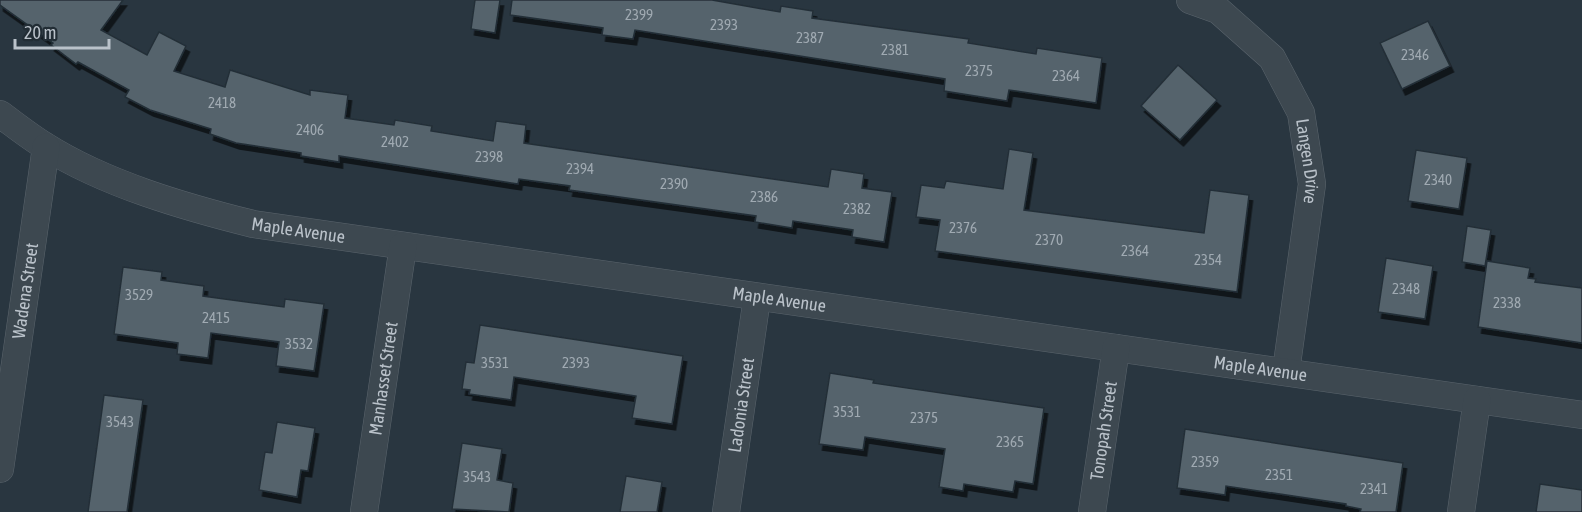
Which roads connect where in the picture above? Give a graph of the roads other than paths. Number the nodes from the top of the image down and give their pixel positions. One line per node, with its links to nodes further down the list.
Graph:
1 (1190, 0): 7 (street, Langen Drive)
2 (0, 114): 3 (street, Maple Avenue)
3 (46, 147): 4 (street, Maple Avenue); 10 (street, Wadena Street)
4 (403, 246): 5 (street, Maple Avenue); 11 (street, Manhasset Street)
5 (757, 298): 6 (street, Maple Avenue); 12 (street, Ladonia Street)
6 (1116, 348): 7 (street, Maple Avenue); 13 (street, Tonopah Street)
7 (1286, 371): 8 (street, Maple Avenue)
8 (1477, 400): 9 (street, Maple Avenue); 14 (street)
9 (1582, 415)
10 (0, 469)
11 (363, 512)
12 (726, 512)
13 (1092, 512)
14 (1461, 512)

